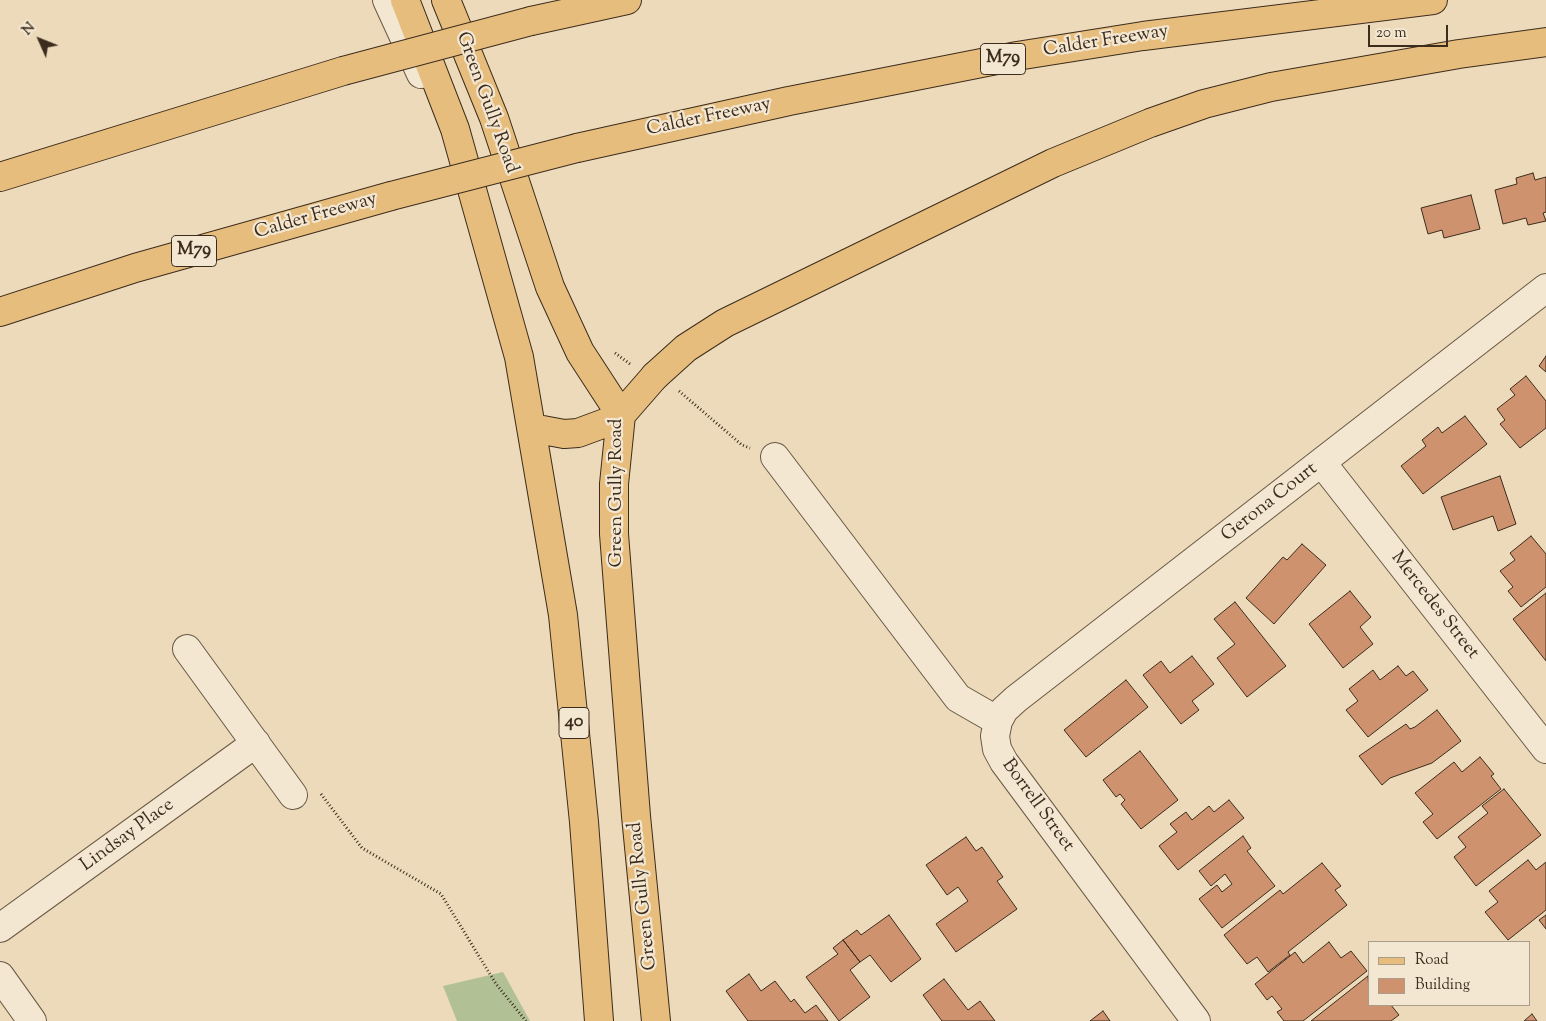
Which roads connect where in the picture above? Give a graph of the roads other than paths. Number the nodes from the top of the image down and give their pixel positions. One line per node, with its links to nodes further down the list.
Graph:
1 (387, 0): 8 (street)
2 (405, 0): 8 (main road)
3 (446, 0): 11 (main road, Green Gully Road)
4 (627, 0): 7 (main road, bridge)
5 (1434, 0): 10 (main road, Calder Freeway / M79, bridge)
6 (1546, 42): 11 (main road)
7 (0, 177)
8 (496, 270): 12 (main road)
9 (1546, 288): 14 (street, Gerona Court)
10 (0, 312)
11 (621, 415): 12 (main road); 25 (main road, Green Gully Road)
12 (532, 428): 24 (main road, 40)
13 (775, 457): 16 (street)
14 (1322, 463): 16 (street, Gerona Court); 18 (street, Mercedes Street)
15 (187, 649): 17 (street)
16 (998, 721): 22 (street, Borrell Street)
17 (256, 743): 19 (street); 20 (street, Lindsay Place)
18 (1546, 749)
19 (293, 795)
20 (0, 928)
21 (0, 976): 23 (street)
22 (1188, 1018)
23 (32, 1021)
24 (599, 1021)
25 (656, 1021)

